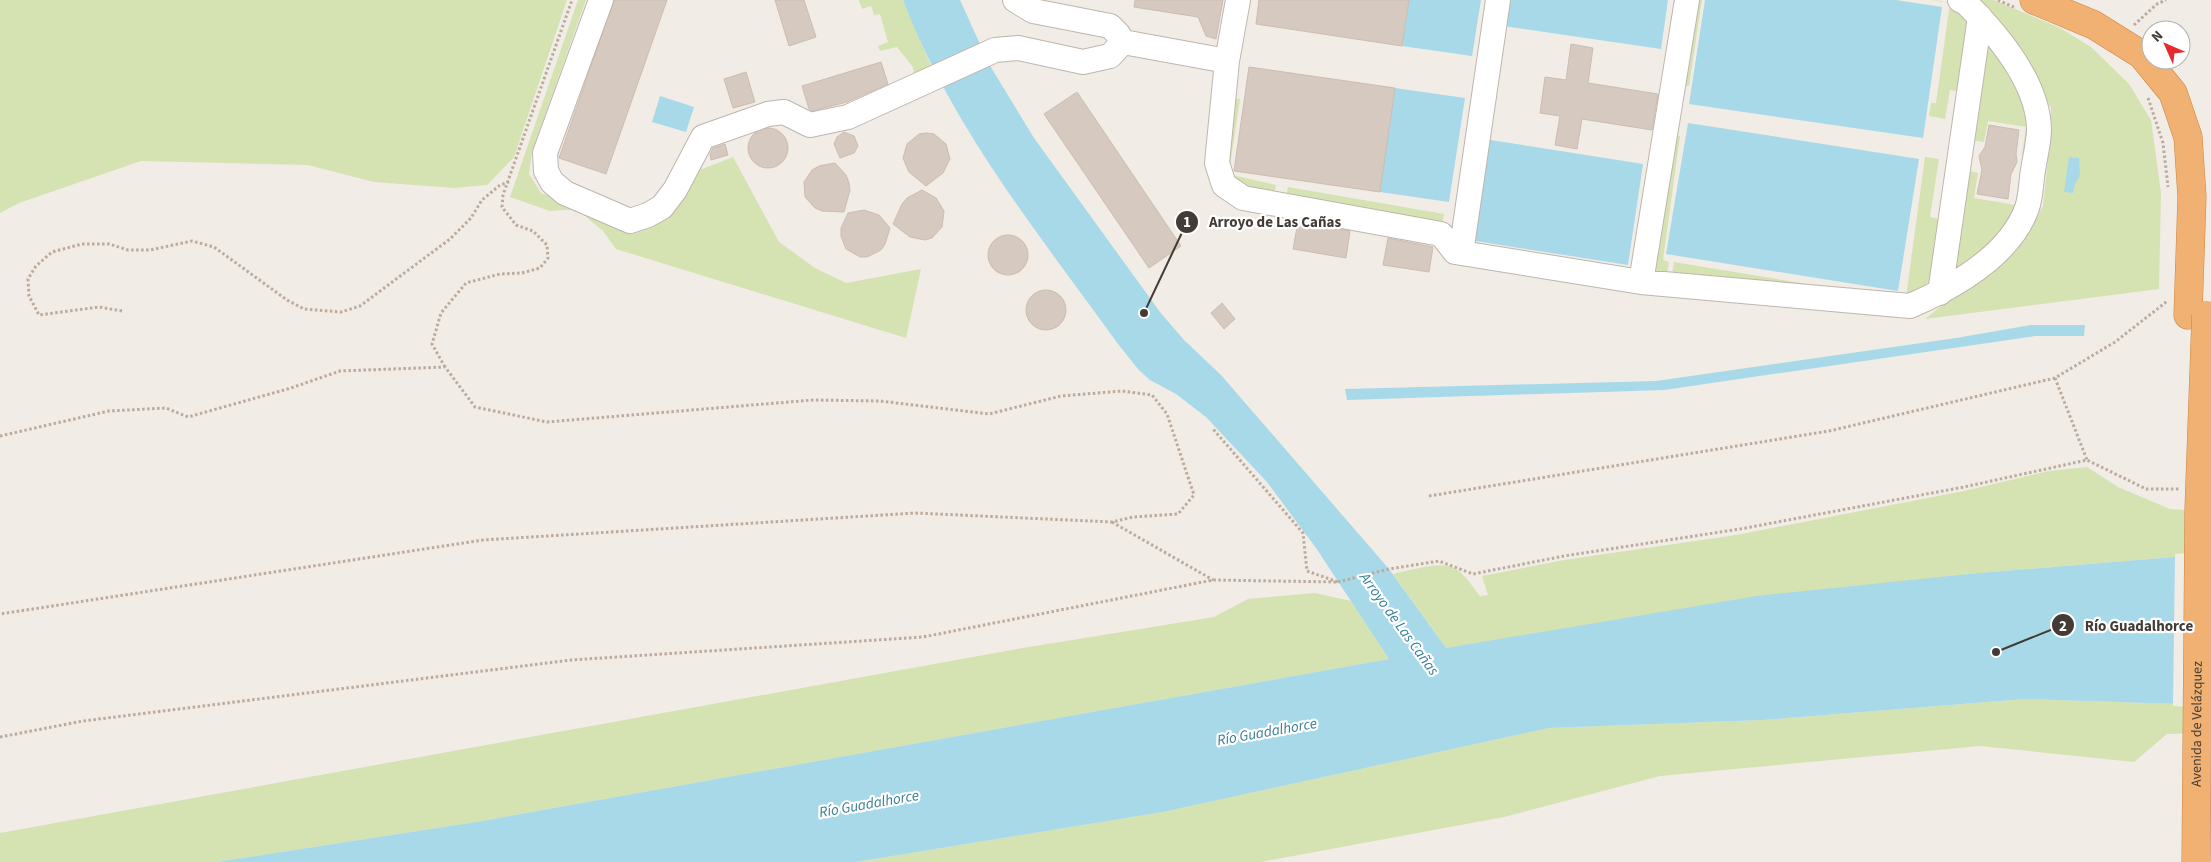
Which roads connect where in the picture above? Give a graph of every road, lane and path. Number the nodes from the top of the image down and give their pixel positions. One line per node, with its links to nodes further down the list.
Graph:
1 (572, 0): 13 (path)
2 (601, 0): 10 (lane)
3 (1015, 0): 10 (lane)
4 (1238, 0): 11 (lane)
5 (1498, 0): 16 (lane)
6 (1687, 0): 19 (lane)
7 (1960, 0): 9 (lane)
8 (2034, 0): 23 (highway)
9 (1980, 17): 20 (lane); 20 (lane)
10 (1123, 42): 11 (lane)
11 (1227, 61): 17 (lane)
12 (2147, 94): 14 (path)
13 (509, 182): 22 (path); 24 (path)
14 (2168, 190)
15 (2211, 197): 23 (highway, Avenida de Velázquez)
16 (1467, 212): 17 (lane); 18 (lane)
17 (1441, 234): 18 (lane)
18 (1461, 253): 19 (lane)
19 (1641, 282): 20 (lane)
20 (1940, 293)
21 (2167, 294): 25 (path)
22 (122, 311)
23 (2197, 315): 30 (highway, Avenida de Velázquez, bridge)
24 (445, 367): 27 (path); 31 (path)
25 (2055, 378): 28 (path); 29 (path)
26 (1212, 429): 33 (path)
27 (0, 436)
28 (2087, 460): 30 (path); 33 (path)
29 (1429, 496)
30 (2191, 499): 36 (highway, Avenida de Velázquez, bridge)
31 (1112, 522): 32 (path); 34 (path)
32 (1213, 580): 33 (path); 35 (path)
33 (1338, 582)
34 (0, 614)
35 (0, 737)
36 (2196, 862)

